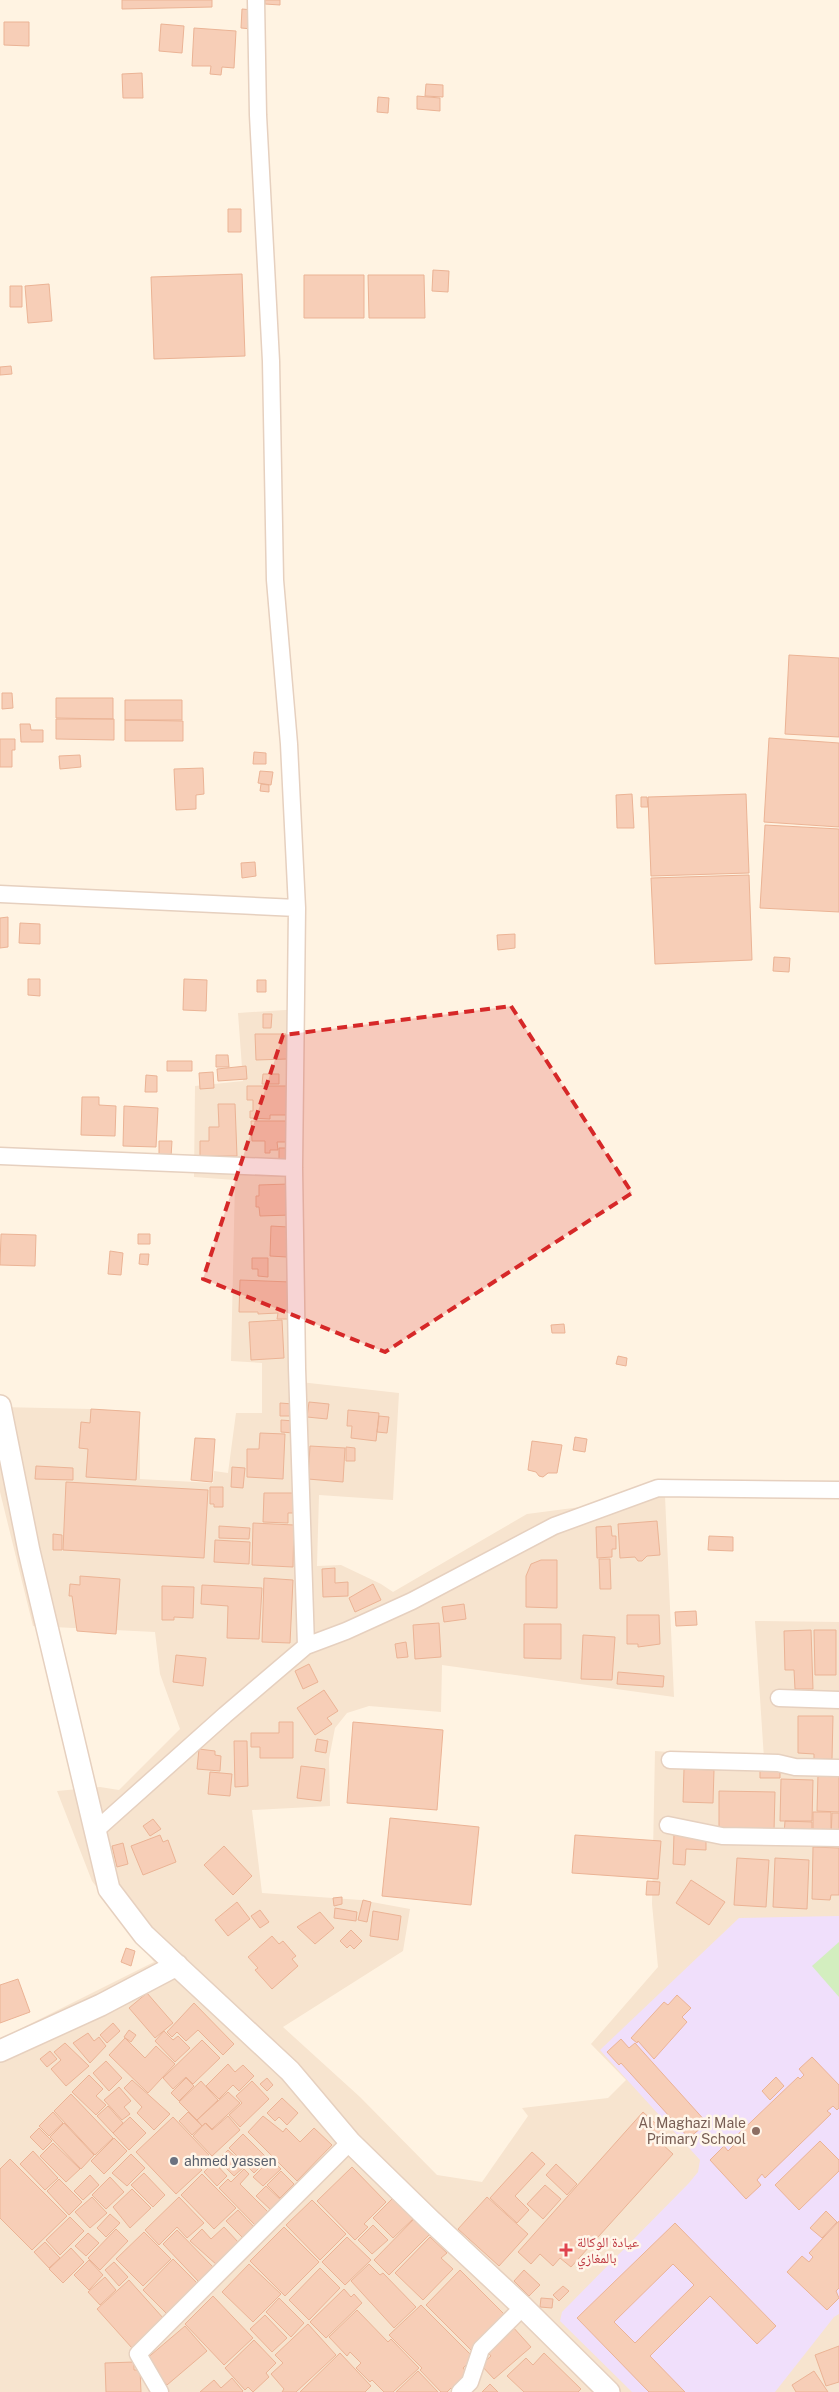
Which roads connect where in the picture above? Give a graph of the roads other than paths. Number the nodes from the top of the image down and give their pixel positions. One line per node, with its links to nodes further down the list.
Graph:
1 (256, 0): 3 (street)
2 (0, 894): 3 (street)
3 (297, 908): 5 (street)
4 (0, 1156): 5 (street)
5 (294, 1168): 8 (street)
6 (0, 1406): 14 (street)
7 (839, 1490): 8 (street)
8 (306, 1646): 14 (street)
9 (779, 1698): 10 (street)
10 (839, 1700)
11 (670, 1760): 12 (street)
12 (839, 1768)
13 (668, 1825): 15 (street)
14 (95, 1831): 16 (street)
15 (839, 1838)
16 (177, 1965): 17 (street); 18 (street)
17 (0, 2051)
18 (350, 2142): 19 (street); 20 (street)
19 (523, 2307): 21 (street); 22 (street)
20 (160, 2392)
21 (460, 2392)
22 (609, 2392)

